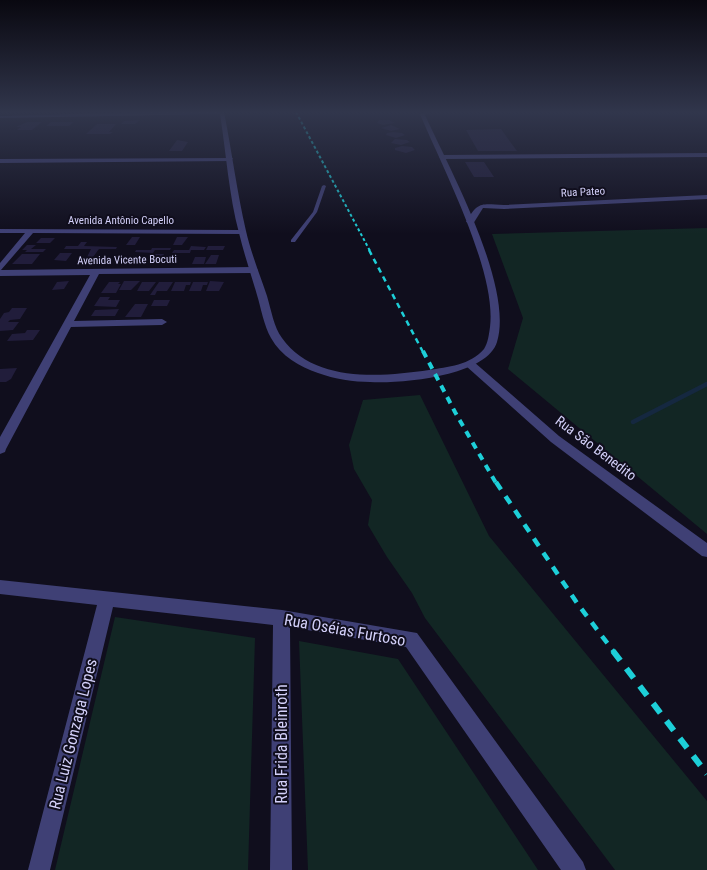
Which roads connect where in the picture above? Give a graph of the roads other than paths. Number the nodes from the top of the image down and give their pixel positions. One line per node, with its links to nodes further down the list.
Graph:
1 (230, 153): 5 (street)
2 (440, 153): 4 (street)
3 (707, 155): 4 (street)
4 (442, 157): 9 (street)
5 (231, 159): 6 (street); 12 (street)
6 (0, 161)
7 (324, 186): 13 (lane)
8 (707, 197): 9 (street, Rua Pateo)
9 (470, 222): 20 (street)
10 (0, 231): 11 (street, Avenida Antônio Capello)
11 (31, 231): 12 (street, Avenida Antônio Capello); 14 (street)
12 (242, 232): 15 (street)
13 (293, 242)
14 (0, 268)
15 (254, 270): 16 (street, Avenida Vicente Bocuti); 20 (street)
16 (96, 272): 17 (street, Avenida Vicente Bocuti); 19 (street)
17 (0, 273)
18 (162, 322): 19 (street)
19 (68, 324): 21 (street)
20 (470, 364): 22 (street, Rua São Benedito)
21 (0, 449)
22 (707, 551)
23 (0, 587): 24 (street, Rua Oséias Furtoso)
24 (107, 598): 25 (street, Rua Oséias Furtoso); 26 (street, Rua Luiz Gonzaga Lopes)
25 (282, 618): 27 (street, Rua Frida Bleinroth); 28 (street, Rua Oséias Furtoso)
26 (39, 870)
27 (281, 870)
28 (575, 870)

